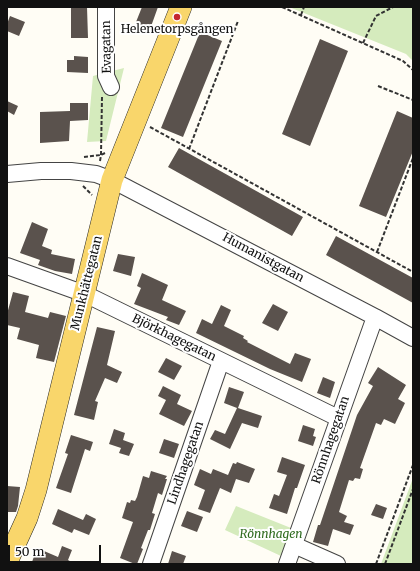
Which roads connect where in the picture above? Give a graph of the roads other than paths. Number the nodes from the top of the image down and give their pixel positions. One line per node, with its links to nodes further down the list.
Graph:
1 (106, 7): 3 (street, Evagatan)
2 (181, 7): 5 (main road, Munkhättegatan)
3 (111, 87)
4 (7, 174): 5 (street)
5 (104, 177): 7 (main road, Munkhättegatan); 8 (street, Humanistgatan)
6 (7, 266): 7 (street, Björkhagegatan)
7 (85, 294): 10 (street, Björkhagegatan); 13 (main road, Munkhättegatan)
8 (375, 317): 9 (street, Humanistgatan); 11 (street, Rönnhagegatan)
9 (413, 338)
10 (221, 361): 11 (street, Björkhagegatan); 14 (street, Lindhagegatan)
11 (338, 418): 12 (street, Rönnhagegatan)
12 (294, 545): 15 (street, Rönnhagegatan); 16 (street)
13 (7, 562)
14 (151, 564)
15 (287, 564)
16 (336, 564)

